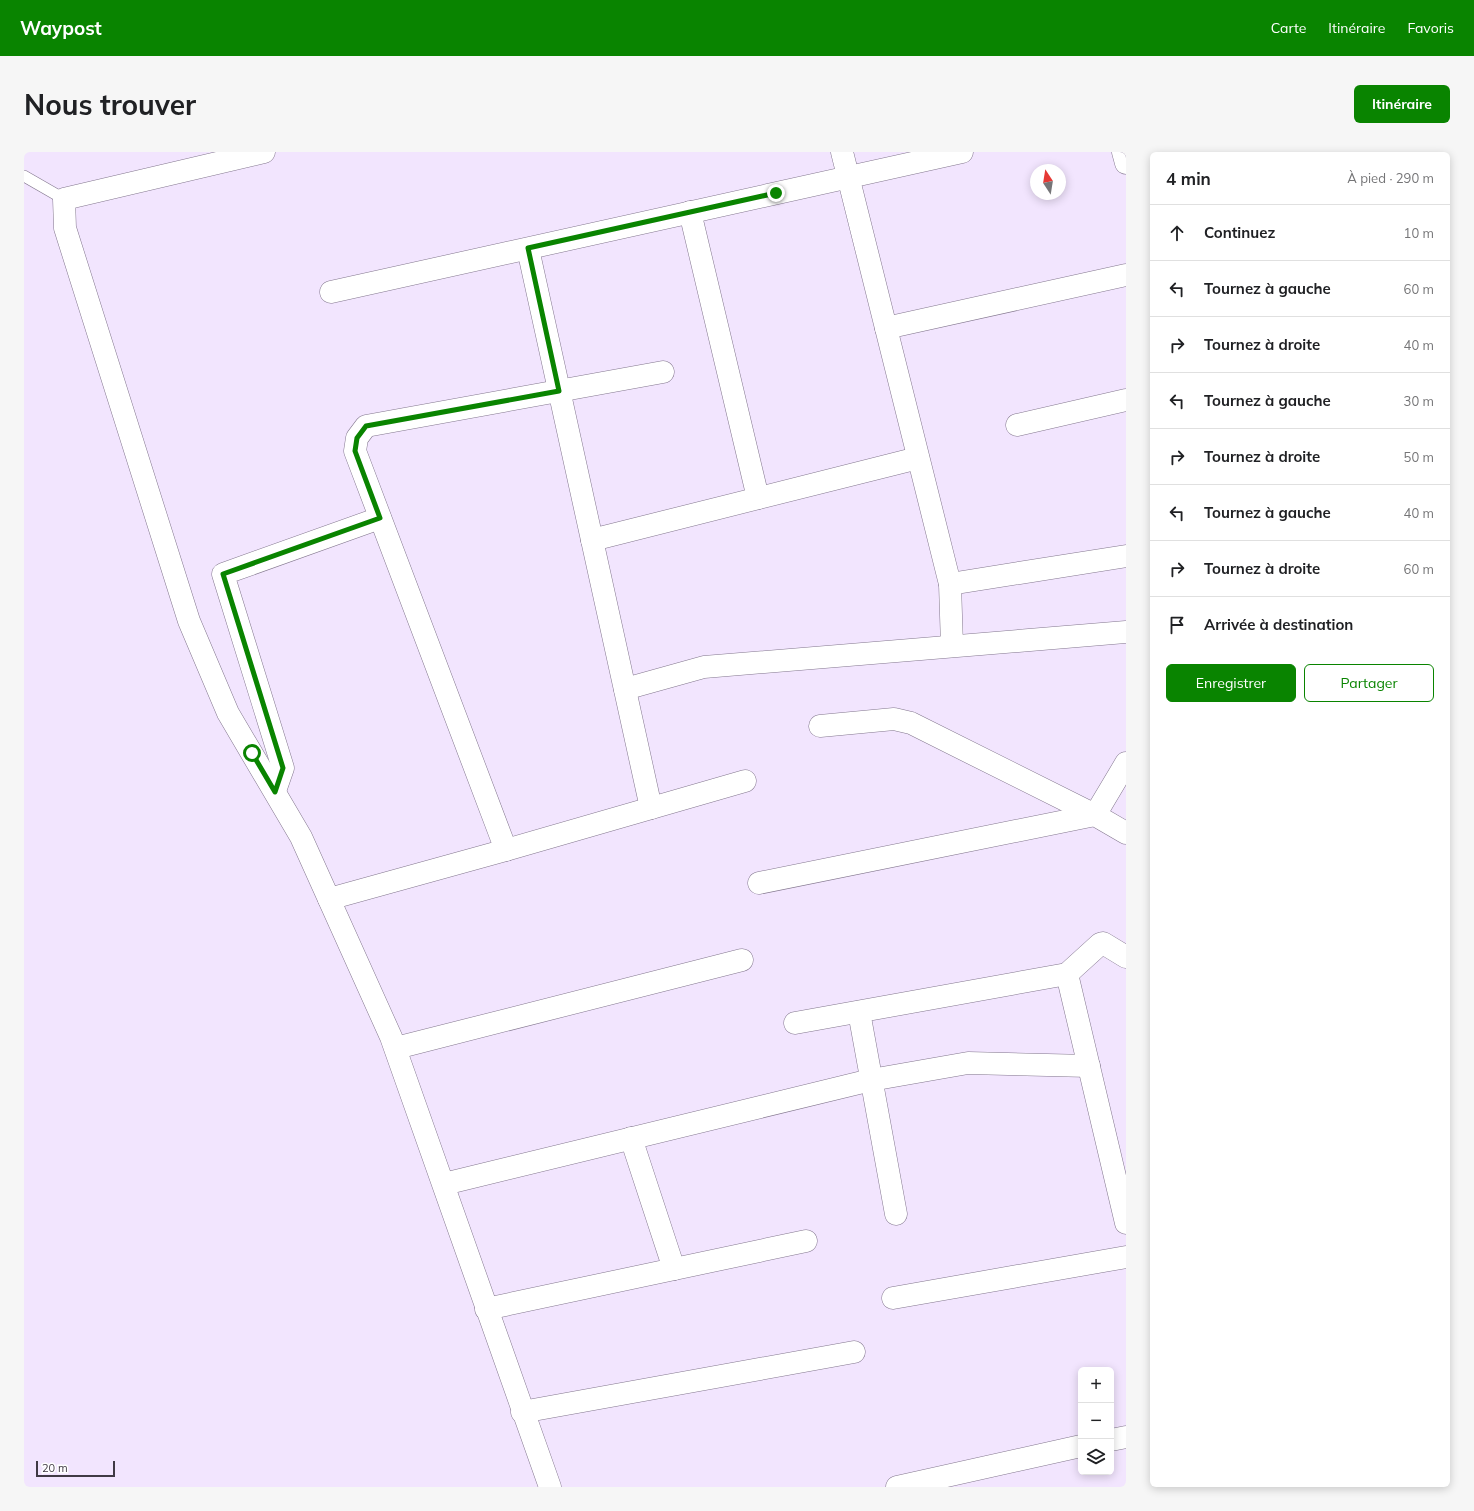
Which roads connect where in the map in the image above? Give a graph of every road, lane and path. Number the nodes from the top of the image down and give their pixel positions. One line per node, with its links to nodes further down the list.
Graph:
1 (264, 152): 8 (street)
2 (842, 152): 7 (street)
3 (962, 152): 7 (street)
4 (1123, 152): 5 (street)
5 (1126, 163)
6 (24, 176): 8 (lane)
7 (848, 178): 9 (street); 13 (street)
8 (64, 199): 30 (street)
9 (690, 212): 10 (street); 19 (street)
10 (528, 248): 12 (street); 15 (street)
11 (1126, 275): 13 (street)
12 (331, 292)
13 (886, 328): 18 (street)
14 (663, 372): 15 (street)
15 (559, 391): 20 (street); 21 (street)
16 (1126, 400): 17 (street)
17 (1017, 425)
18 (918, 458): 19 (street); 23 (street)
19 (758, 498): 21 (street)
20 (380, 518): 30 (street); 34 (street)
21 (592, 540): 26 (street)
22 (1126, 556): 23 (street)
23 (950, 584): 25 (street)
24 (1126, 632): 25 (street)
25 (952, 646): 26 (street)
26 (625, 689): 31 (street)
27 (820, 726): 32 (street)
28 (1126, 763): 32 (street)
29 (745, 781): 31 (street)
30 (275, 792): 36 (street)
31 (651, 808): 34 (street)
32 (1095, 815): 33 (street); 35 (street)
33 (1126, 833)
34 (506, 850): 36 (street)
35 (759, 883)
36 (329, 899): 42 (street)
37 (1126, 957): 39 (street)
38 (742, 960): 42 (street)
39 (1067, 974): 40 (street); 43 (street)
40 (858, 1012): 41 (street); 44 (street)
41 (795, 1023)
42 (396, 1048): 46 (street)
43 (1089, 1066): 44 (street); 47 (street)
44 (871, 1080): 45 (street); 48 (street)
45 (631, 1138): 46 (street); 52 (street)
46 (444, 1184): 54 (street)
47 (1123, 1199): 49 (street)
48 (896, 1214)
49 (1126, 1223)
50 (806, 1241): 52 (street)
51 (1126, 1257): 53 (street)
52 (674, 1269): 54 (street)
53 (893, 1298)
54 (486, 1310): 56 (street)
55 (854, 1352): 56 (street)
56 (522, 1412): 60 (street)
57 (1126, 1437): 58 (street)
58 (1114, 1439)
59 (1078, 1447): 61 (street)
60 (550, 1487)
61 (897, 1487)

